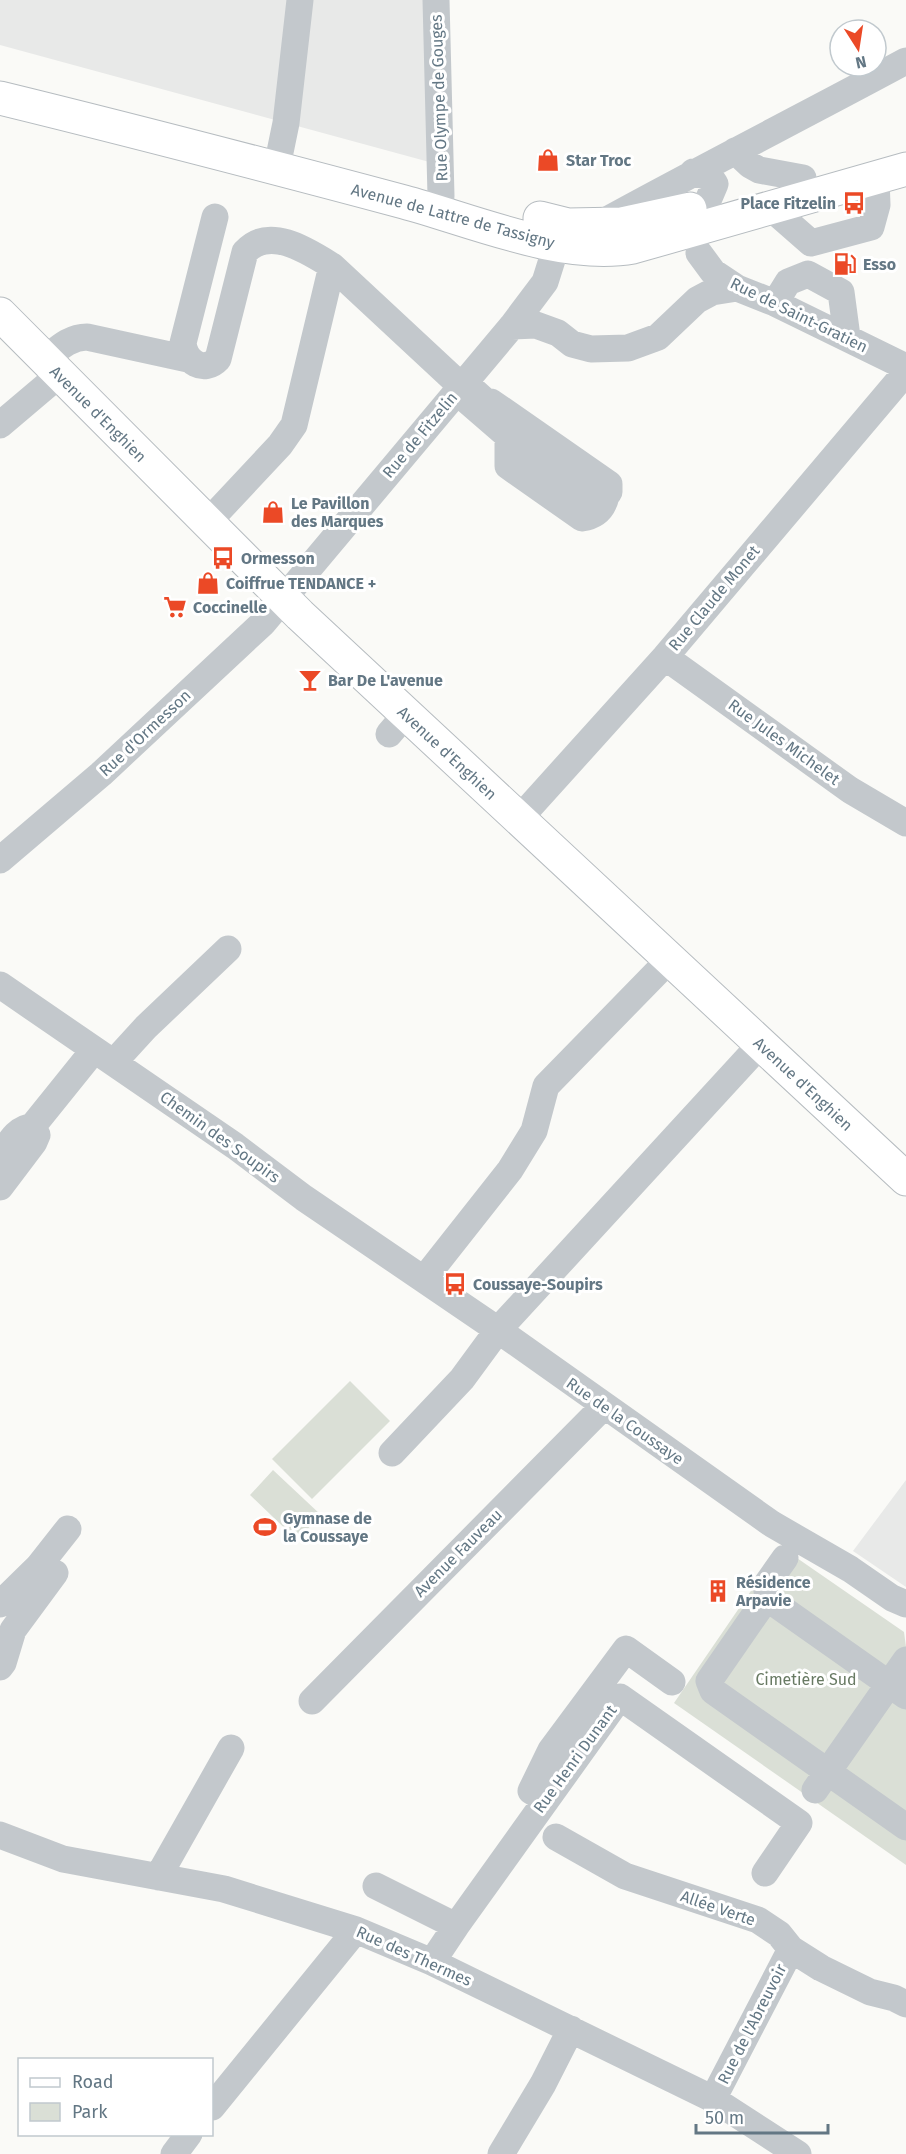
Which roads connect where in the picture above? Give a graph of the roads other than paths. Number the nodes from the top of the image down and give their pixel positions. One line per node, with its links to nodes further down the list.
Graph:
1 (300, 0): 8 (street)
2 (436, 0): 12 (street, Rue Olympe de Gouges)
3 (906, 62): 6 (street)
4 (0, 79): 8 (main road, Avenue de Lattre de Tassigny)
5 (0, 98): 17 (main road, Avenue de Lattre de Tassigny)
6 (735, 151): 9 (street); 11 (street)
7 (906, 152): 11 (main road, Avenue de Lattre de Tassigny)
8 (279, 157): 12 (main road, Avenue de Lattre de Tassigny)
9 (693, 172): 15 (street); 16 (street)
10 (891, 173): 13 (main road, Avenue de Lattre de Tassigny); 13 (street)
11 (803, 178): 16 (main road, Avenue de Lattre de Tassigny)
12 (441, 196): 15 (main road, Avenue de Lattre de Tassigny)
13 (771, 208): 16 (main road, Avenue de Lattre de Tassigny)
14 (215, 217): 27 (street)
15 (599, 225): 16 (main road, Avenue de Lattre de Tassigny)
16 (695, 225): 17 (main road, Avenue de Lattre de Tassigny); 20 (street, Rue de Saint-Gratien); 21 (street)
17 (557, 244): 19 (street, Rue de Fitzelin)
18 (332, 266): 27 (street); 31 (street); 34 (street)
19 (545, 282): 24 (street, Rue de Fitzelin); 25 (street, Rue de Fitzelin)
20 (737, 288): 21 (street); 22 (street, Rue de Saint-Gratien)
21 (697, 300): 25 (street)
22 (775, 303): 26 (street, Rue de Saint-Gratien); 26 (street)
23 (0, 314): 29 (main road, Avenue d'Enghien)
24 (512, 326): 25 (street); 31 (street, Rue de Fitzelin)
25 (558, 333)
26 (847, 337): 28 (street, Rue de Saint-Gratien)
27 (188, 359): 29 (street)
28 (906, 367)
29 (52, 368): 33 (street); 34 (main road, Avenue d'Enghien)
30 (906, 372): 36 (street, Rue Claude Monet)
31 (461, 386): 32 (street); 35 (street, Rue de Fitzelin)
32 (482, 405): 32 (street)
33 (0, 425)
34 (207, 523): 35 (main road, Avenue d'Enghien)
35 (283, 599): 37 (main road, Avenue d'Enghien); 39 (street, Rue d'Ormesson)
36 (665, 657): 37 (street, Rue Claude Monet); 38 (street, Rue Jules Michelet)
37 (518, 820): 41 (main road, Avenue d'Enghien)
38 (906, 823)
39 (0, 860)
40 (228, 949): 44 (street)
41 (669, 959): 43 (main road, Avenue d'Enghien); 49 (street)
42 (0, 985): 44 (street, Chemin des Soupirs)
43 (760, 1045): 47 (main road, Avenue d'Enghien); 50 (street)
44 (104, 1056): 45 (street); 49 (street, Chemin des Soupirs)
45 (32, 1127): 46 (street); 48 (street)
46 (0, 1156)
47 (906, 1179)
48 (0, 1187)
49 (432, 1284): 50 (street, Rue de la Coussaye)
50 (498, 1330): 51 (street, Rue de la Coussaye); 52 (street)
51 (604, 1406): 54 (street, Rue de la Coussaye); 65 (street, Avenue Fauveau)
52 (392, 1453)
53 (68, 1529): 58 (street)
54 (813, 1547): 59 (street, Rue de la Coussaye); 60 (street, Rue de la Coussaye)
55 (785, 1558): 57 (street)
56 (55, 1573): 62 (street)
57 (769, 1602): 64 (street); 67 (street)
58 (0, 1604)
59 (906, 1604)
60 (906, 1619)
61 (906, 1660): 64 (street)
62 (0, 1667)
63 (672, 1682): 68 (street)
64 (898, 1690): 67 (street)
65 (312, 1701)
66 (231, 1748): 73 (street)
67 (821, 1781): 69 (street)
68 (546, 1800): 72 (street, Rue Henri Dunant); 75 (street, Rue Henri Dunant)
69 (906, 1827)
70 (0, 1835): 73 (street, Rue des Thermes)
71 (556, 1837): 77 (street, Allée Verte)
72 (765, 1873)
73 (158, 1877): 76 (street, Rue des Thermes)
74 (376, 1886): 75 (street)
75 (456, 1926): 78 (street, Rue Henri Dunant)
76 (356, 1930): 78 (street, Rue des Thermes); 82 (street)
77 (791, 1949): 79 (street, Allée Verte); 81 (street, Rue de l'Abreuvoir)
78 (432, 1962): 80 (street, Rue des Thermes)
79 (906, 2004)
80 (571, 2028): 81 (street, Rue des Thermes); 85 (street)
81 (713, 2099): 86 (street, Rue des Thermes)
82 (213, 2106)
83 (188, 2136): 84 (street)
84 (174, 2154)
85 (501, 2154)
86 (798, 2154)

